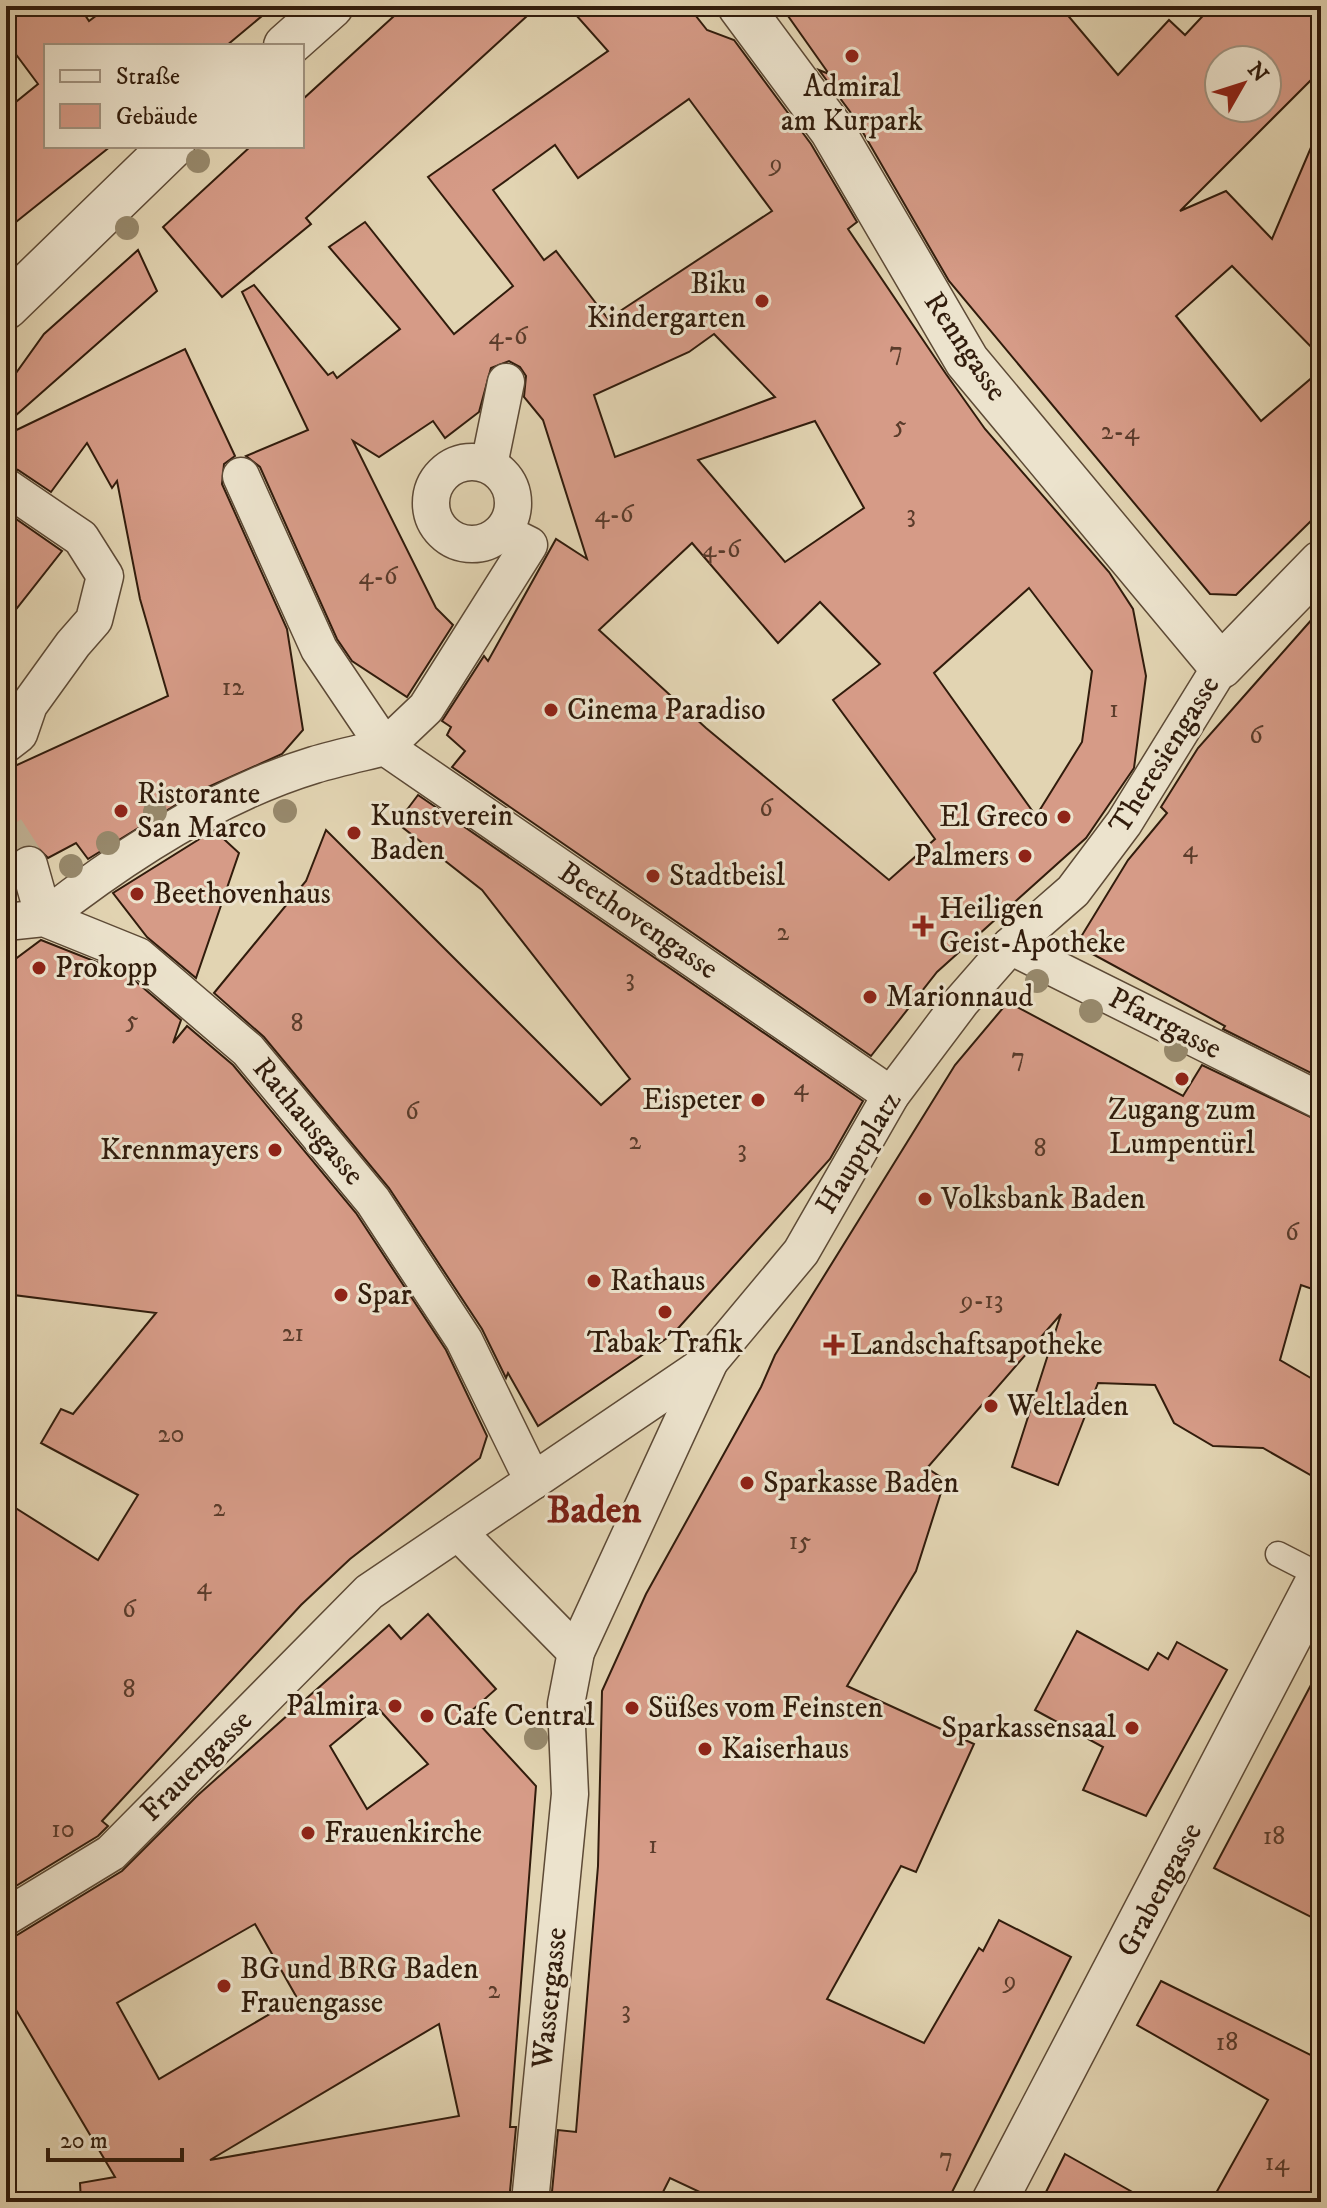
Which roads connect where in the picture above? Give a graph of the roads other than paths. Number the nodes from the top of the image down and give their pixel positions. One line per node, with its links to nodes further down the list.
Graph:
1 (331, 6): 3 (street)
2 (740, 6): 12 (street, Renngasse)
3 (288, 44)
4 (170, 148): 5 (street)
5 (6, 307)
6 (506, 382): 7 (street)
7 (489, 465): 10 (street); 10 (street)
8 (241, 476): 14 (street, Beethovengasse)
9 (6, 487): 13 (street)
10 (526, 544): 14 (street)
11 (1321, 563): 12 (street, Theresiengasse)
12 (1221, 666): 18 (street, Theresiengasse)
13 (6, 744)
14 (385, 747): 16 (street); 19 (street, Beethovengasse)
15 (29, 865): 16 (street)
16 (44, 918): 17 (street, Rathausgasse); 22 (street, Rathausgasse)
17 (6, 922)
18 (1010, 946): 19 (street, Hauptplatz); 20 (street, Pfarrgasse)
19 (891, 1095): 21 (street, Hauptplatz)
20 (1321, 1101)
21 (710, 1361): 22 (street, Hauptplatz); 27 (street, Hauptplatz)
22 (533, 1481): 23 (street, Hauptplatz)
23 (458, 1532): 26 (street, Hauptplatz); 27 (street)
24 (1278, 1554): 25 (lane)
25 (1321, 1576): 31 (street, Grabengasse)
26 (369, 1592): 29 (street, Frauengasse)
27 (576, 1652): 28 (street, Hauptplatz)
28 (570, 1794): 30 (street, Wassergasse)
29 (6, 1917)
30 (530, 2202)
31 (994, 2202)

